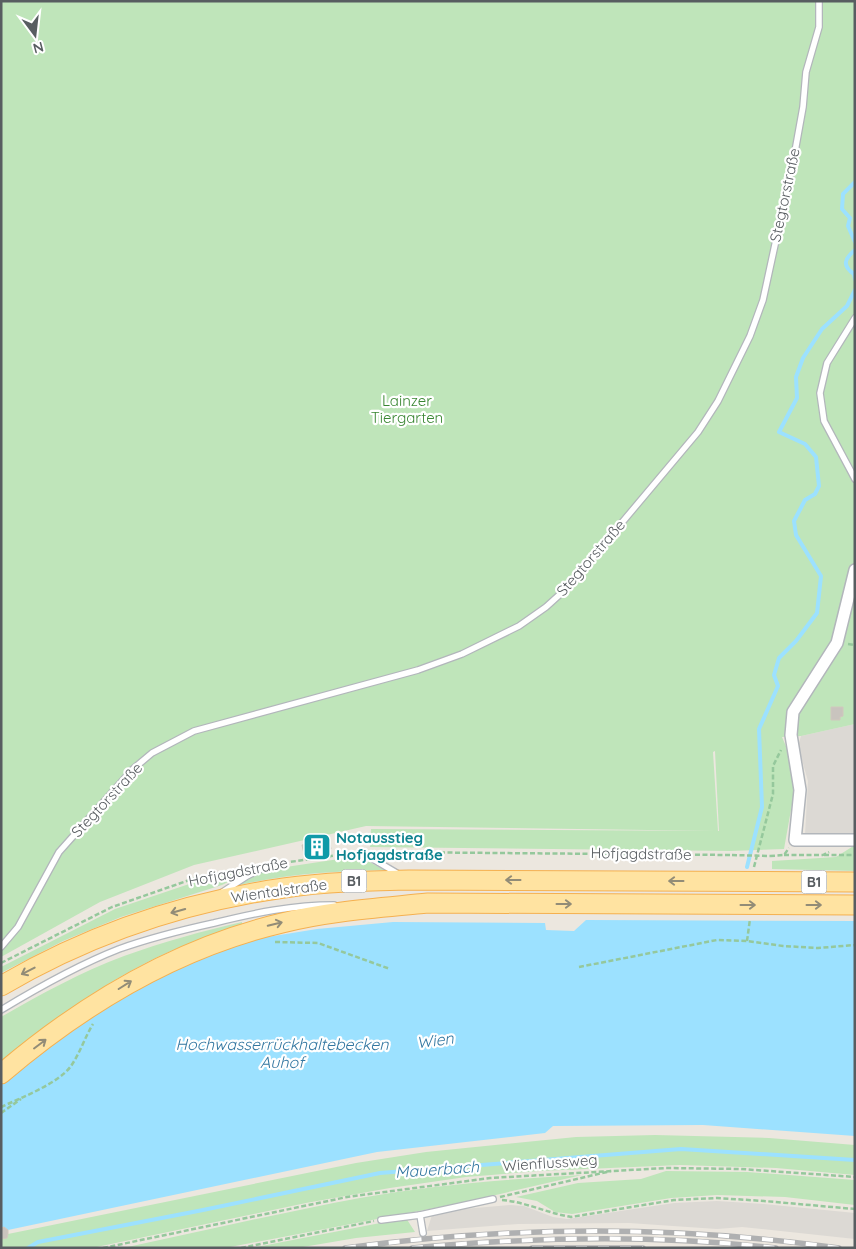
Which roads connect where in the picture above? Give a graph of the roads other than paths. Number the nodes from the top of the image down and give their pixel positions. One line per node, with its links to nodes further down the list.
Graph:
1 (819, 1): 13 (lane, Stegtorstraße)
2 (855, 318): 3 (lane)
3 (855, 479)
4 (855, 570): 5 (street)
5 (855, 840)
6 (361, 852): 8 (lane)
7 (266, 866): 10 (lane)
8 (409, 880): 9 (main road, Wientalstraße / B1, one-way to 8); 10 (main road, Wientalstraße / B1)
9 (855, 882)
10 (205, 903): 14 (main road, Wientalstraße / B1, one-way to 14)
11 (428, 903): 12 (main road, Wientalstraße / B1, one-way to 12); 15 (lane); 16 (main road, Wientalstraße / B1, one-way to 11)
12 (855, 905)
13 (1, 947)
14 (1, 986)
15 (1, 1010)
16 (1, 1074)
17 (493, 1199): 18 (lane)
18 (420, 1215): 19 (lane); 20 (lane)
19 (381, 1220)
20 (423, 1234)

